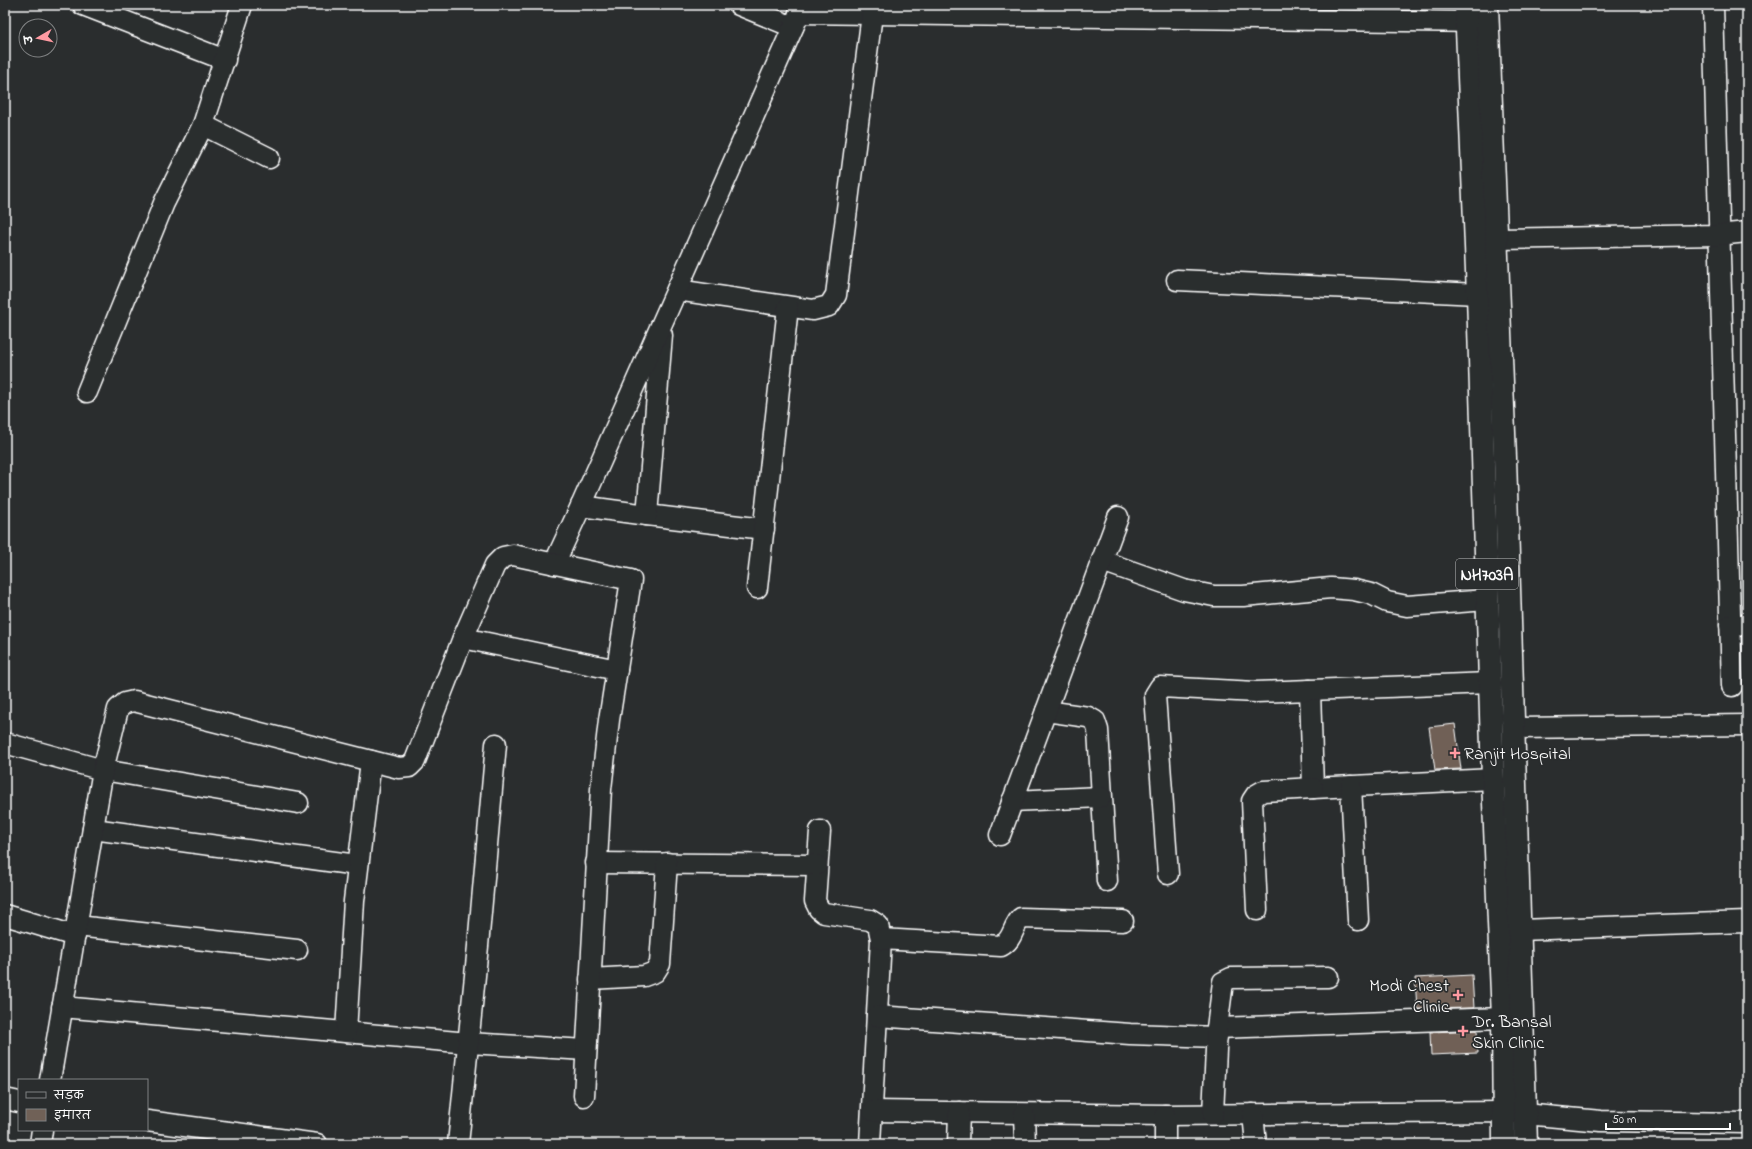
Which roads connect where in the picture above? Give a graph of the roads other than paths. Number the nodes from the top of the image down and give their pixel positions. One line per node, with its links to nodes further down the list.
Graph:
1 (83, 5): 9 (street)
2 (242, 5): 9 (street)
3 (1713, 5): 13 (street)
4 (746, 6): 8 (street)
5 (1067, 10): 6 (street); 7 (street)
6 (1477, 13): 14 (highway, NH703A); 17 (highway, NH703A)
7 (872, 14): 8 (street); 18 (street)
8 (798, 15): 16 (street)
9 (225, 60): 10 (street)
10 (203, 125): 11 (street); 20 (street)
11 (269, 158)
12 (1747, 232): 13 (street)
13 (1718, 235): 14 (street); 29 (street)
14 (1497, 239): 37 (highway, NH703A)
15 (1177, 280): 17 (street)
16 (676, 290): 18 (street); 19 (street)
17 (1478, 294): 28 (highway, NH703A)
18 (788, 307): 24 (street)
19 (663, 320): 21 (street); 22 (street)
20 (87, 392)
21 (581, 506): 22 (street); 26 (street)
22 (647, 515): 24 (street)
23 (1118, 518): 25 (street)
24 (764, 529): 27 (street)
25 (1102, 561): 28 (street); 35 (street)
26 (554, 564): 30 (street); 31 (street)
27 (758, 588)
28 (1487, 600): 32 (highway, NH703A)
29 (1739, 625): 33 (street)
30 (463, 638): 31 (street); 40 (street)
31 (617, 670): 51 (street)
32 (1490, 683): 34 (street); 42 (highway, NH703A)
33 (1732, 686)
34 (1310, 690): 44 (street); 55 (street)
35 (1046, 711): 45 (street); 46 (street)
36 (1747, 725): 37 (street)
37 (1513, 728): 62 (highway, NH703A)
38 (5, 742): 41 (street)
39 (496, 744): 73 (street)
40 (371, 761): 41 (street); 53 (street)
41 (103, 770): 47 (street); 48 (street)
42 (1493, 779): 43 (street); 70 (highway, NH703A)
43 (1351, 786): 44 (street); 59 (street)
44 (1314, 788): 57 (street)
45 (1101, 797): 46 (street); 56 (street)
46 (1012, 801): 50 (street)
47 (298, 804)
48 (93, 829): 53 (street); 63 (street)
49 (820, 830): 54 (street)
50 (1000, 835)
51 (596, 863): 52 (street); 67 (street)
52 (667, 863): 54 (street); 67 (street)
53 (357, 865): 71 (street)
54 (817, 865): 64 (street)
55 (1168, 874)
56 (1107, 881)
57 (1257, 910)
58 (5, 915): 63 (street)
59 (1358, 920)
60 (1123, 921): 64 (street)
61 (1747, 922): 62 (street)
62 (1519, 930): 86 (highway, NH703A)
63 (76, 931): 65 (street); 68 (street)
64 (882, 939): 69 (street)
65 (297, 950)
66 (1328, 977): 72 (street)
67 (590, 979): 74 (street)
68 (62, 1007): 71 (street); 75 (street)
69 (877, 1016): 72 (street); 79 (street)
70 (1503, 1018): 72 (street); 81 (highway, NH703A)
71 (346, 1032): 73 (street)
72 (1217, 1032): 83 (street)
73 (469, 1043): 74 (street); 92 (street)
74 (586, 1050): 76 (street)
75 (50, 1079)
76 (584, 1096)
77 (5, 1099): 78 (street)
78 (18, 1102)
79 (873, 1111): 80 (street); 93 (street)
80 (959, 1112): 82 (street); 94 (street)
81 (1503, 1112): 84 (street); 86 (street); 98 (highway, NH703A)
82 (1024, 1114): 85 (street); 95 (street)
83 (1213, 1114): 84 (street); 85 (street)
84 (1253, 1114): 97 (street)
85 (1165, 1115): 96 (street)
86 (1525, 1115): 88 (street); 99 (highway, NH703A)
87 (148, 1121): 91 (street)
88 (1747, 1123)
89 (42, 1131): 90 (street)
90 (40, 1144)
91 (317, 1144)
92 (458, 1144)
93 (870, 1144)
94 (958, 1144)
95 (1025, 1144)
96 (1165, 1144)
97 (1256, 1144)
98 (1504, 1144)
99 (1526, 1144)

